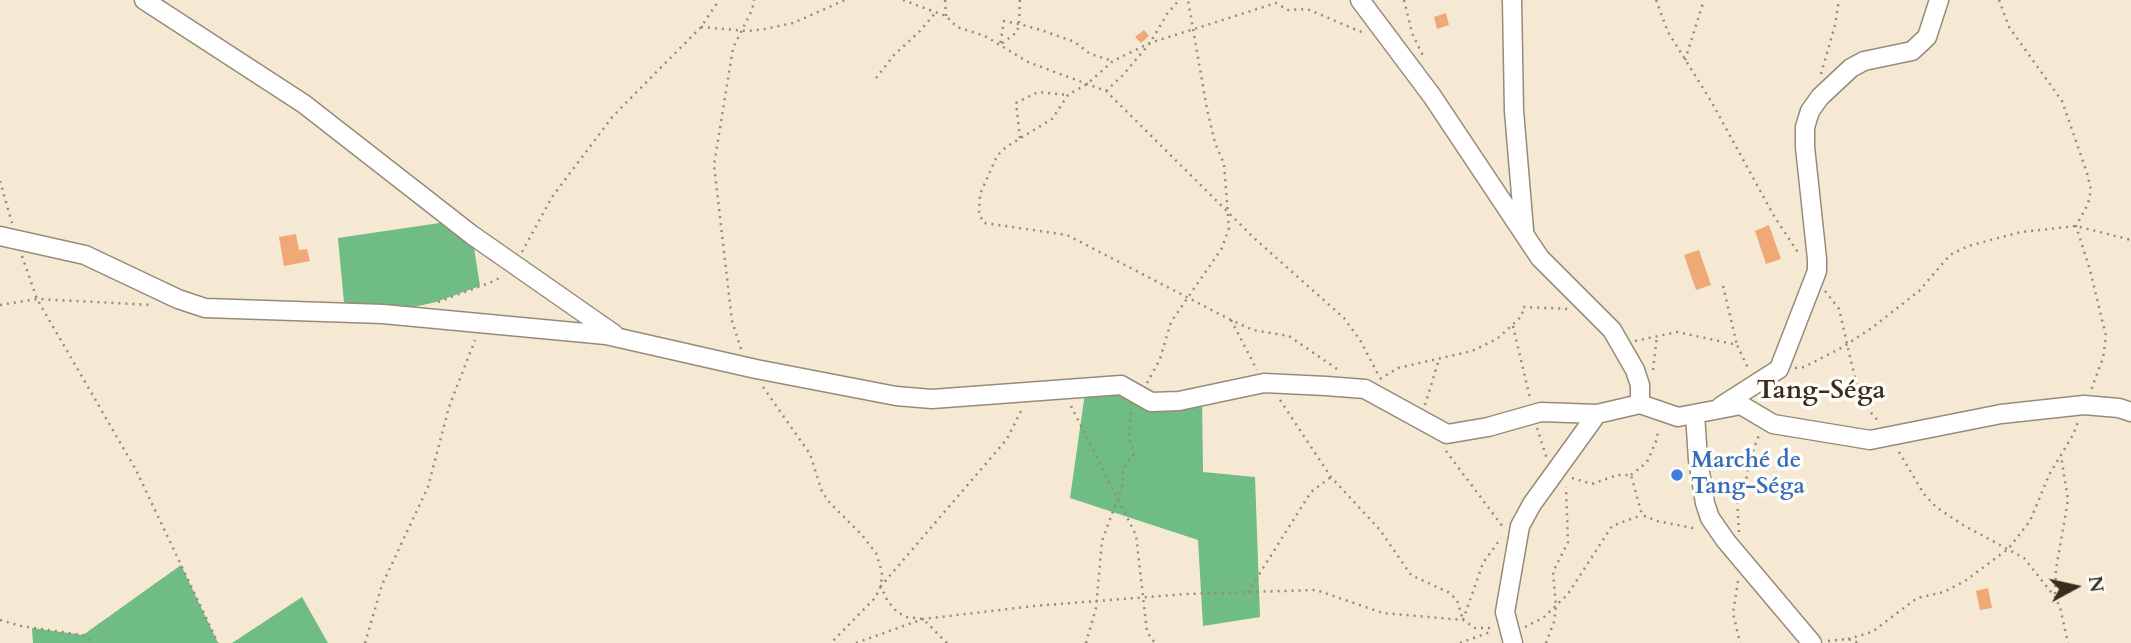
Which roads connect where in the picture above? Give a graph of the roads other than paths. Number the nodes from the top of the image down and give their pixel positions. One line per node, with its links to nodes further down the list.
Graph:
1 (144, 0): 7 (street)
2 (1360, 0): 5 (street)
3 (1512, 0): 5 (street)
4 (1939, 0): 9 (street)
5 (1524, 233): 8 (street)
6 (9, 238): 7 (street)
7 (620, 338): 11 (street)
8 (1640, 404): 11 (street); 12 (street)
9 (1715, 410): 10 (street); 12 (street)
10 (2131, 412)
11 (1597, 414): 13 (street)
12 (1695, 414): 14 (street)
13 (1512, 640)
14 (1819, 642)

